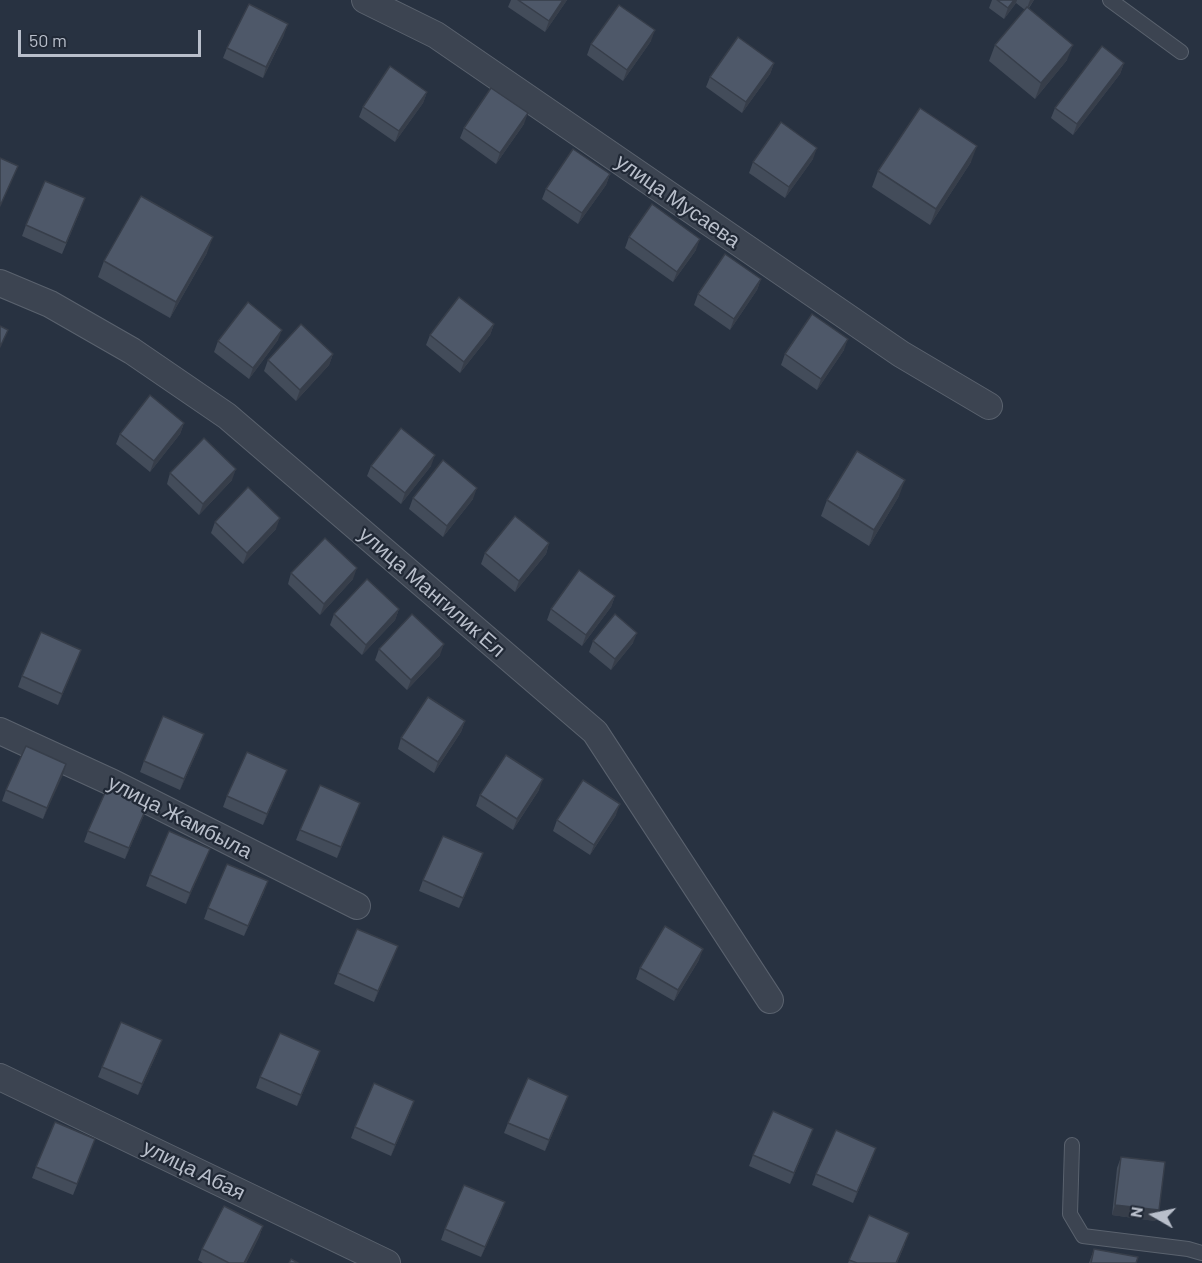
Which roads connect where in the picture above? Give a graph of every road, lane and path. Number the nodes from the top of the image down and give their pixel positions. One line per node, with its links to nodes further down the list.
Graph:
1 (365, 0): 5 (street, улица Мусаева)
2 (1110, 0): 3 (lane)
3 (1181, 52)
4 (0, 283): 8 (street, улица Мангилик Ел)
5 (989, 406)
6 (0, 731): 7 (street, улица Жамбыла)
7 (357, 906)
8 (770, 1000)
9 (0, 1077): 12 (street, улица Абая)
10 (1072, 1145): 11 (lane)
11 (1202, 1253)
12 (387, 1263)

